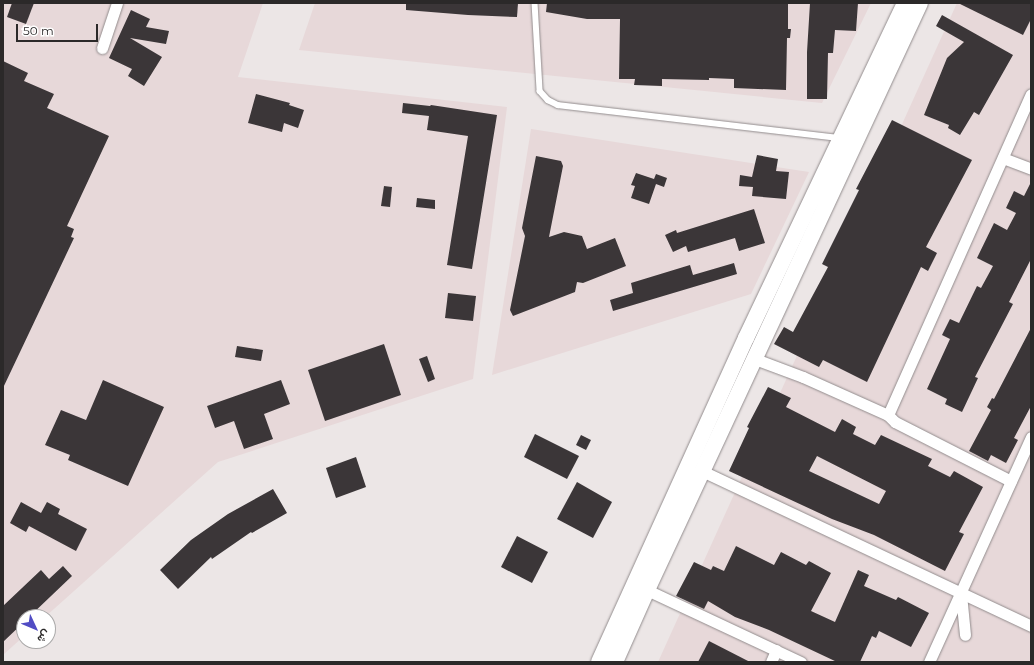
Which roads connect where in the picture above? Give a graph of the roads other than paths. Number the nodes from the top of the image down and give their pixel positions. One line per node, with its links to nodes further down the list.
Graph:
1 (117, 3): 5 (street)
2 (535, 3): 7 (lane)
3 (905, 3): 7 (street)
4 (920, 3): 10 (street)
5 (102, 48)
6 (1031, 94): 8 (street)
7 (841, 138): 20 (street)
8 (1003, 158): 9 (street); 11 (street)
9 (1031, 169)
10 (755, 359): 11 (street); 13 (street)
11 (888, 415): 14 (street)
12 (1031, 437): 14 (street)
13 (702, 471): 15 (street); 16 (street)
14 (1011, 481): 16 (street)
15 (647, 590): 19 (street); 21 (street)
16 (960, 593): 17 (street); 18 (street); 24 (street)
17 (1031, 626)
18 (965, 635)
19 (776, 650): 22 (street); 23 (street)
20 (599, 662)
21 (615, 662)
22 (771, 662)
23 (801, 662)
24 (929, 662)

